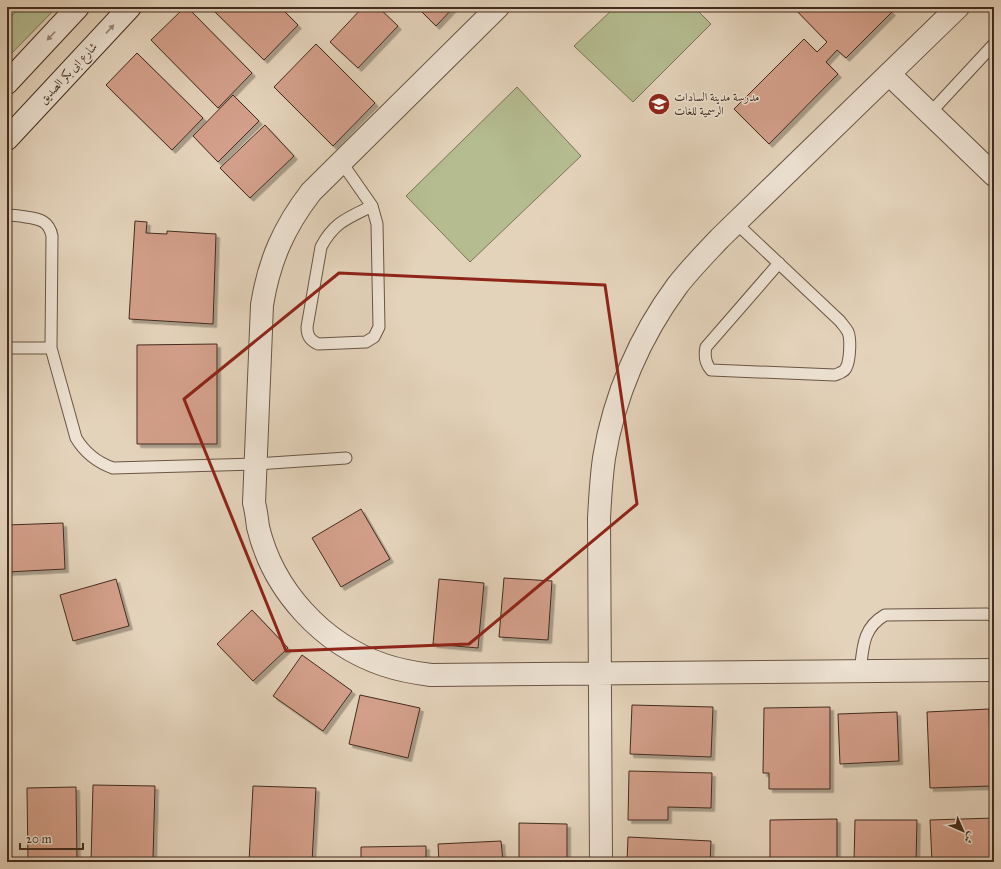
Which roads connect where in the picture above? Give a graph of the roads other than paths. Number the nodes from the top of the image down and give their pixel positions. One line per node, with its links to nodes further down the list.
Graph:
1 (78, 7): 6 (street, one-way to 6)
2 (130, 7): 10 (street, شارع ابى بكر الصديق, one-way to 2)
3 (498, 7): 11 (street)
4 (958, 7): 7 (street)
5 (994, 44): 9 (lane)
6 (15, 68): 8 (street)
7 (889, 74): 9 (street); 15 (street)
8 (7, 83)
9 (930, 113): 12 (street)
10 (7, 139)
11 (342, 163): 13 (lane); 20 (street)
12 (994, 175)
13 (372, 206): 13 (lane)
14 (7, 215): 18 (lane)
15 (736, 223): 16 (lane); 24 (street)
16 (778, 263): 16 (lane)
17 (7, 348): 18 (lane)
18 (51, 348): 20 (lane)
19 (346, 458): 20 (lane)
20 (256, 464): 24 (street)
21 (994, 616): 23 (lane)
22 (994, 670): 23 (street)
23 (860, 672): 24 (street)
24 (601, 674): 25 (street)
25 (601, 862)

